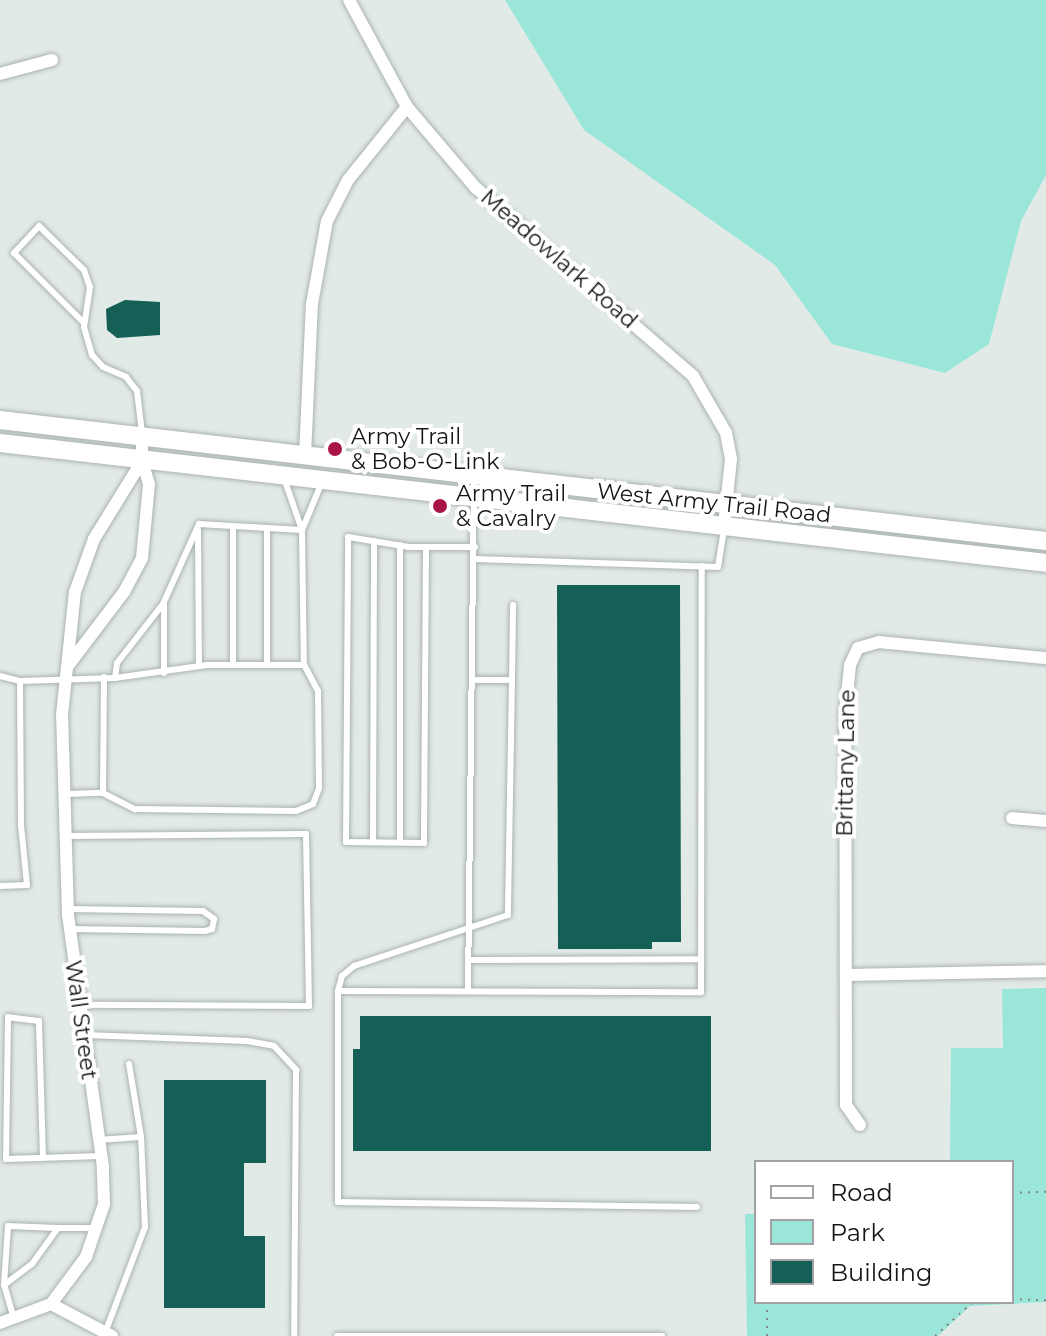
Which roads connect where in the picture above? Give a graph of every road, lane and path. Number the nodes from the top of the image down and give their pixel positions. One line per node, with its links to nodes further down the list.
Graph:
1 (349, 0): 4 (street, Meadowlark Road)
2 (52, 60): 3 (street)
3 (0, 74)
4 (407, 107): 9 (street); 15 (street, Meadowlark Road)
5 (84, 323): 5 (lane); 7 (lane)
6 (0, 420): 7 (main road, West Army Trail Road)
7 (142, 437): 9 (main road, West Army Trail Road); 10 (street, Wall Street)
8 (0, 443): 10 (main road, West Army Trail Road)
9 (305, 456): 11 (main road, West Army Trail Road)
10 (142, 461): 12 (main road, West Army Trail Road); 36 (street, Wall Street); 36 (street, Wall Street)
11 (474, 476): 14 (lane); 15 (main road, West Army Trail Road)
12 (284, 477): 13 (main road, West Army Trail Road); 20 (lane)
13 (322, 481): 14 (main road, West Army Trail Road); 20 (lane)
14 (475, 498): 17 (main road, West Army Trail Road); 24 (lane)
15 (726, 505): 17 (street, Meadowlark Road); 22 (main road, West Army Trail Road)
16 (233, 526): 18 (lane); 19 (lane); 32 (lane)
17 (724, 526): 27 (main road, West Army Trail Road); 28 (lane)
18 (198, 527): 29 (lane); 35 (lane)
19 (267, 528): 20 (lane); 33 (lane)
20 (302, 530): 34 (lane)
21 (374, 541): 23 (lane); 49 (lane); 49 (lane)
22 (1046, 541)
23 (400, 545): 25 (lane); 50 (lane)
24 (475, 547): 25 (lane); 26 (lane)
25 (426, 548): 50 (lane)
26 (475, 559): 28 (lane); 41 (lane)
27 (1046, 563)
28 (702, 566): 57 (lane)
29 (164, 603): 37 (lane); 40 (lane)
30 (513, 605): 42 (lane)
31 (1046, 658): 60 (street, Brittany Lane)
32 (233, 665): 33 (lane); 35 (lane)
33 (267, 665): 34 (lane)
34 (304, 665): 44 (lane)
35 (199, 666): 37 (lane)
36 (66, 672): 39 (lane); 43 (lane); 45 (street, Wall Street)
37 (164, 673): 40 (lane)
38 (0, 676): 43 (lane)
39 (104, 677): 40 (lane); 44 (lane)
40 (115, 678)
41 (473, 680): 42 (lane); 56 (lane)
42 (512, 680): 56 (lane)
43 (20, 681): 51 (lane)
44 (103, 793): 45 (lane)
45 (62, 794): 48 (street, Wall Street)
46 (1012, 818): 47 (street)
47 (1046, 821)
48 (63, 836): 52 (street, Wall Street); 63 (lane)
49 (373, 842): 50 (lane)
50 (400, 842)
51 (0, 886)
52 (67, 909): 53 (lane); 54 (street, Wall Street)
53 (161, 910): 55 (lane); 55 (lane)
54 (69, 929): 55 (lane); 63 (street, Wall Street)
55 (161, 930)
56 (470, 932): 58 (lane); 61 (lane)
57 (701, 959): 58 (lane); 62 (lane)
58 (469, 960): 62 (lane)
59 (1046, 971): 60 (street)
60 (846, 975): 66 (street)
61 (338, 991): 62 (lane); 74 (lane)
62 (468, 991)
63 (77, 1005): 64 (street, Wall Street)
64 (81, 1035): 68 (street, Wall Street); 90 (lane)
65 (129, 1064): 67 (lane)
66 (860, 1125)
67 (141, 1137): 68 (lane); 85 (lane)
68 (98, 1140): 69 (street, Wall Street)
69 (101, 1156): 70 (lane); 76 (street, Wall Street)
70 (43, 1158): 71 (lane); 71 (lane)
71 (3, 1159)
72 (1046, 1192): 73 (path)
73 (1014, 1193)
74 (697, 1207)
75 (58, 1228): 76 (lane); 77 (lane); 77 (lane)
76 (98, 1229): 80 (street, Wall Street)
77 (4, 1285): 83 (lane)
78 (1014, 1299): 79 (path)
79 (1046, 1300)
80 (51, 1304): 83 (street); 85 (street)
81 (767, 1304): 93 (path)
82 (971, 1304): 94 (path)
83 (14, 1319): 84 (street)
84 (0, 1323)
85 (109, 1335)
86 (366, 1335): 87 (lane); 91 (lane)
87 (493, 1335): 88 (lane)
88 (590, 1335): 89 (lane)
89 (626, 1335): 92 (lane)
90 (294, 1336)
91 (337, 1336)
92 (662, 1336)
93 (767, 1336)
94 (935, 1336)

